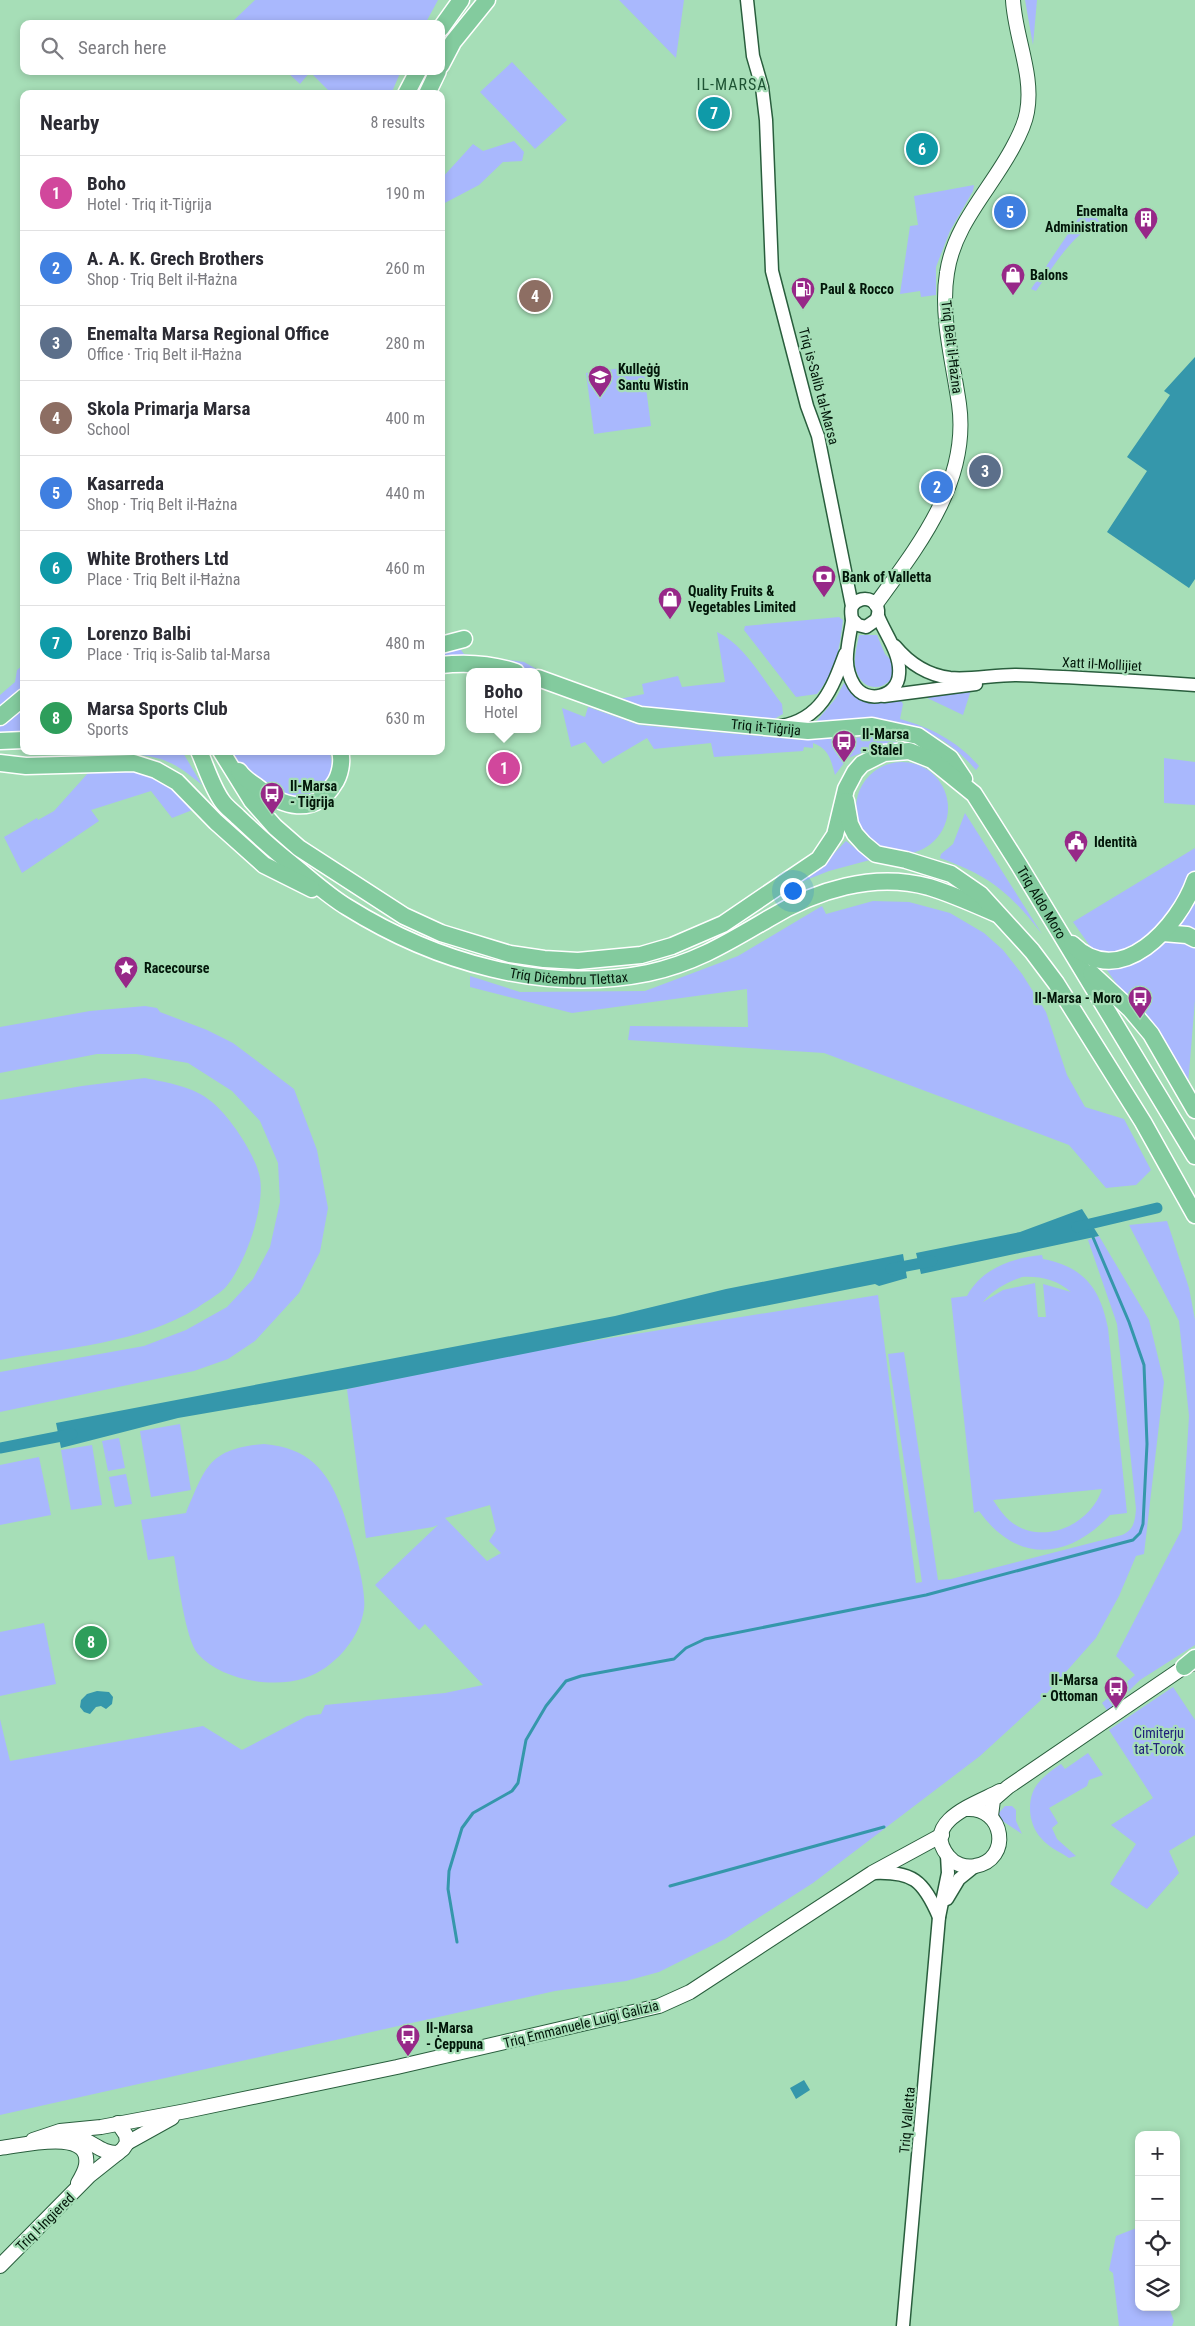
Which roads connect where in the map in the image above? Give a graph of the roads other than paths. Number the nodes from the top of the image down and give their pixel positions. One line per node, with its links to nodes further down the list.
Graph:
1 (455, 0): 6 (main road)
2 (461, 0): 7 (highway)
3 (487, 0): 8 (highway)
4 (748, 0): 13 (street, Triq is-Salib tal-Marsa)
5 (1013, 0): 14 (main road, Triq Belt il-Ħażna)
6 (445, 20)
7 (445, 22)
8 (445, 57)
9 (416, 75): 11 (highway)
10 (436, 75): 12 (highway)
11 (408, 90)
12 (428, 90)
13 (855, 608): 14 (street); 14 (street); 18 (street, Triq is-Salib tal-Marsa)
14 (877, 610): 16 (street)
15 (464, 639): 17 (highway)
16 (890, 640): 21 (street); 24 (street)
17 (445, 644)
18 (845, 654): 24 (street, Triq is-Salib tal-Marsa); 27 (street)
19 (445, 665): 20 (highway)
20 (503, 668)
21 (1007, 675): 23 (street, Xatt il-Mollijiet); 24 (street, Triq is-Salib tal-Marsa)
22 (541, 679): 27 (highway, Triq it-Tiġrija)
23 (1195, 686)
24 (882, 696)
25 (20, 700): 26 (highway)
26 (0, 717)
27 (766, 729): 37 (highway, Triq it-Tiġrija)
28 (20, 740): 29 (highway)
29 (0, 741)
30 (20, 751): 31 (highway)
31 (0, 752)
32 (201, 755): 40 (highway, Triq Diċembru Tlettax)
33 (224, 755): 38 (highway, Triq Diċembru Tlettax)
34 (225, 755): 35 (highway)
35 (341, 755)
36 (0, 763): 40 (highway)
37 (974, 794): 38 (highway, Triq Aldo Moro); 42 (highway, Triq Aldo Moro)
38 (845, 799): 41 (highway)
39 (1195, 880): 43 (highway)
40 (345, 906): 41 (highway, Triq Diċembru Tlettax)
41 (997, 914): 48 (highway)
42 (1058, 930): 43 (highway); 45 (highway, Triq Aldo Moro)
43 (1163, 934): 44 (highway)
44 (1195, 939)
45 (1076, 959): 46 (highway); 47 (highway, Triq Aldo Moro)
46 (1195, 1110)
47 (1195, 1156)
48 (1195, 1216)
49 (1191, 1663): 50 (main road)
50 (1008, 1787): 51 (main road); 52 (main road)
51 (966, 1809): 52 (main road); 53 (main road)
52 (991, 1816): 56 (main road)
53 (942, 1835): 54 (main road, Triq Emmanuele Luigi Galizia); 55 (main road)
54 (909, 1851): 55 (main road, Triq Emmanuele Luigi Galizia); 57 (main road, Triq Emmanuele Luigi Galizia)
55 (946, 1853): 56 (main road); 58 (street, Triq Valletta)
56 (976, 1866): 58 (street, Triq Valletta)
57 (872, 1873): 58 (street); 59 (main road, Triq Emmanuele Luigi Galizia)
58 (939, 1917): 67 (street, Triq Valletta)
59 (186, 2111): 60 (main road, Triq Emmanuele Luigi Galizia); 63 (main road, Triq Emmanuele Luigi Galizia)
60 (118, 2123): 61 (main road, Triq Emmanuele Luigi Galizia); 63 (main road)
61 (99, 2139): 62 (main road, Triq Emmanuele Luigi Galizia); 63 (main road); 64 (main road, Triq l-Ingiered)
62 (0, 2148): 65 (main road)
63 (123, 2148): 64 (main road, Triq l-Ingiered)
64 (89, 2176): 65 (main road, Triq l-Ingiered)
65 (74, 2193): 66 (main road, Triq l-Ingiered)
66 (0, 2266)
67 (903, 2326)

